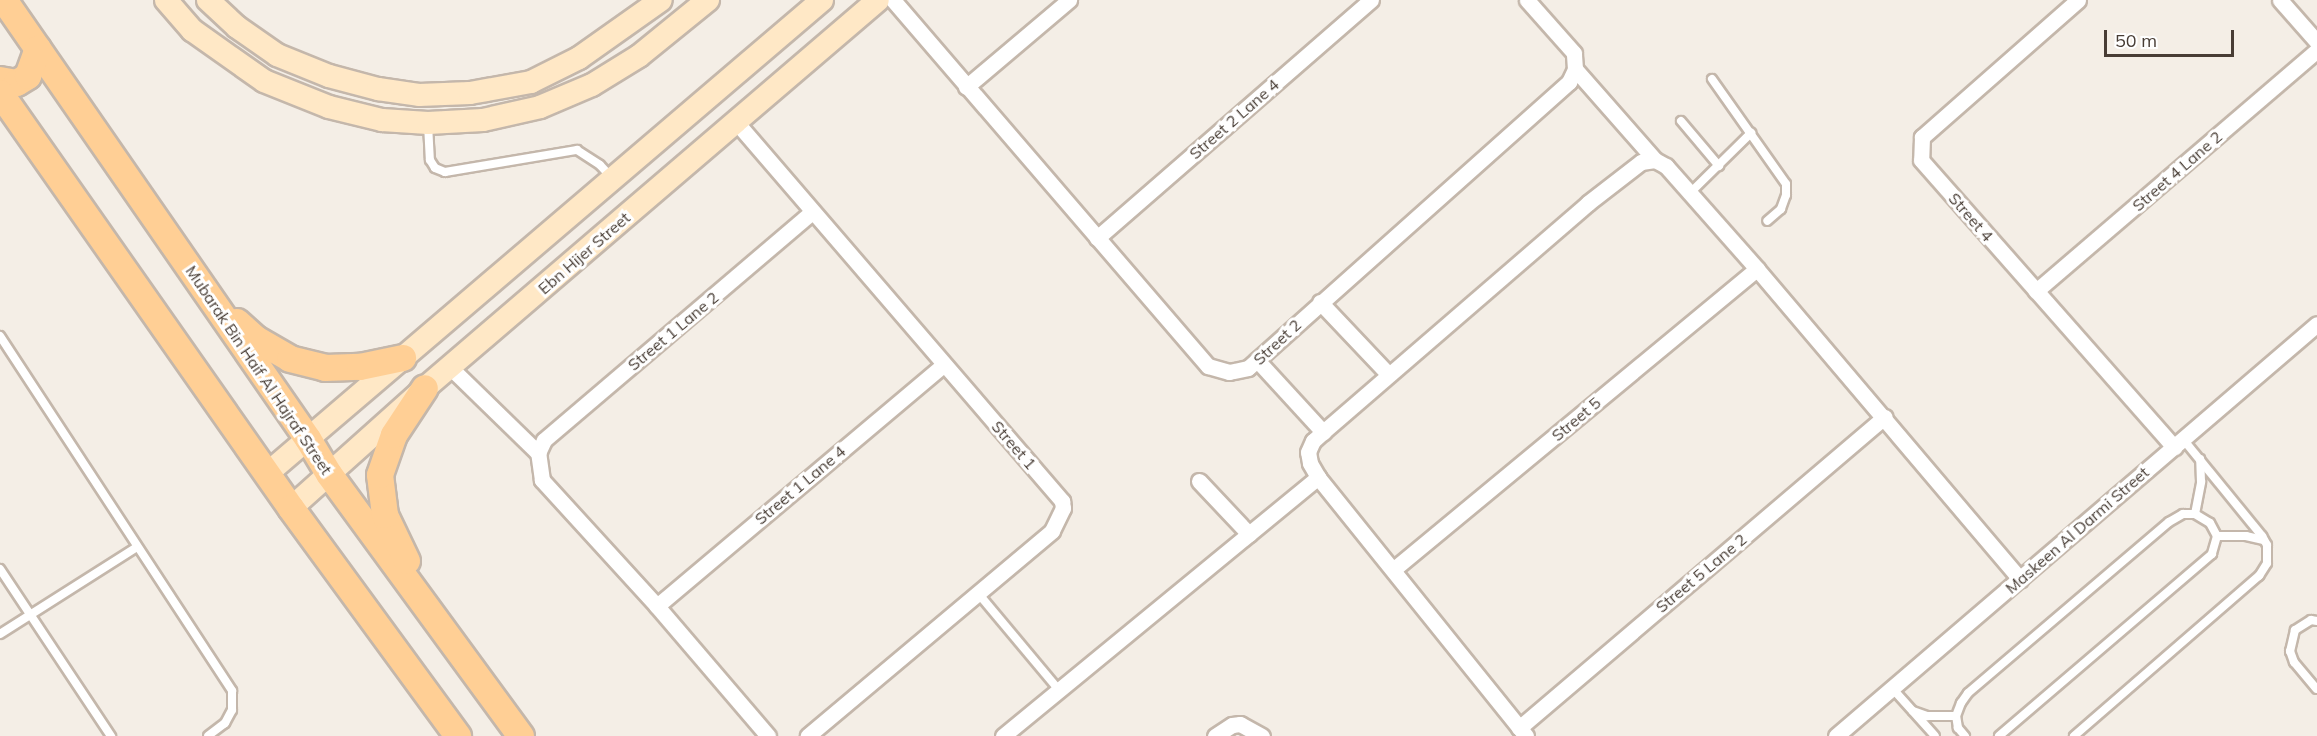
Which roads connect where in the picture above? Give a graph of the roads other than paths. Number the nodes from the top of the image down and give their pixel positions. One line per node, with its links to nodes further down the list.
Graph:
1 (4, 0): 15 (main road, Mubarak Bin Haif Al Hajraf Street)
2 (166, 0): 23 (main road)
3 (208, 0): 4 (main road)
4 (661, 0)
5 (708, 0): 23 (main road)
6 (822, 0): 28 (main road)
7 (878, 0): 24 (main road, Ebn Hijer Street)
8 (892, 0): 20 (street, Street 2)
9 (1069, 0): 20 (street)
10 (1371, 0): 32 (street, Street 2 Lane 4)
11 (1527, 0): 17 (street)
12 (2078, 0): 34 (street, Street 4)
13 (2280, 0): 14 (street)
14 (2317, 42)
15 (38, 49): 19 (main road); 36 (main road, Mubarak Bin Haif Al Hajraf Street)
16 (2317, 50): 34 (street, Street 4 Lane 2)
17 (1575, 69): 26 (street); 35 (street, Street 2)
18 (1712, 79): 25 (lane)
19 (0, 80)
20 (966, 87): 32 (street, Street 2)
21 (0, 93): 51 (main road)
22 (1681, 121): 27 (lane)
23 (428, 123): 28 (lane)
24 (737, 123): 30 (street, Street 1); 42 (main road, Ebn Hijer Street)
25 (1750, 133): 27 (lane); 31 (lane)
26 (1655, 160): 29 (street); 43 (street)
27 (1719, 166): 29 (lane)
28 (613, 179): 39 (main road)
29 (1689, 194): 33 (street)
30 (812, 212): 41 (street, Street 1); 49 (street, Street 1 Lane 2)
31 (1767, 222)
32 (1097, 238): 40 (street, Street 2)
33 (1757, 269): 45 (street); 62 (street, Street 5)
34 (2036, 291): 48 (street, Street 4)
35 (1320, 302): 40 (street, Street 2); 43 (street)
36 (215, 304): 39 (main road); 47 (main road, Mubarak Bin Haif Al Hajraf Street)
37 (2317, 324): 48 (street, Maskeen Al Darmi Street)
38 (0, 336): 60 (lane)
39 (403, 358): 47 (main road)
40 (1257, 360): 46 (street)
41 (944, 364): 64 (street, Street 1); 65 (street, Street 1 Lane 4)
42 (451, 368): 44 (main road, Ebn Hijer Street); 49 (street)
43 (1388, 374): 46 (street)
44 (425, 388): 52 (main road, Ebn Hijer Street); 68 (main road)
45 (1884, 417): 63 (street); 75 (street, Street 5 Lane 2)
46 (1323, 432): 53 (street)
47 (308, 439): 51 (main road); 52 (main road, Mubarak Bin Haif Al Hajraf Street)
48 (2179, 443): 50 (lane); 63 (street, Maskeen Al Darmi Street)
49 (538, 453): 65 (street)
50 (2200, 459): 56 (lane); 59 (lane)
51 (269, 472): 55 (main road)
52 (328, 474): 55 (main road, Ebn Hijer Street); 68 (main road, Mubarak Bin Haif Al Hajraf Street)
53 (1318, 477): 57 (street); 62 (street)
54 (1199, 481): 57 (street)
55 (291, 508): 78 (main road)
56 (2195, 514): 58 (lane); 74 (lane)
57 (1249, 534): 71 (street)
58 (2217, 536): 59 (lane); 88 (lane)
59 (2264, 540): 89 (lane)
60 (137, 547): 66 (lane); 77 (lane)
61 (0, 568): 66 (lane)
62 (1394, 569): 75 (street)
63 (2020, 579): 70 (street, Maskeen Al Darmi Street)
64 (978, 592): 71 (lane); 81 (street, Street 1)
65 (657, 606): 80 (street)
66 (30, 614): 69 (lane); 76 (lane)
67 (2317, 621): 72 (lane)
68 (443, 630): 79 (main road, Mubarak Bin Haif Al Hajraf Street)
69 (0, 633)
70 (1892, 688): 73 (lane); 85 (street, Maskeen Al Darmi Street)
71 (1058, 689): 82 (street)
72 (2317, 689)
73 (1912, 711): 74 (lane); 86 (lane)
74 (1956, 716): 87 (lane)
75 (1523, 732)
76 (111, 736)
77 (208, 736)
78 (458, 736)
79 (521, 736)
80 (768, 736)
81 (808, 736)
82 (1003, 736)
83 (1215, 736): 84 (street)
84 (1262, 736)
85 (1836, 736)
86 (1935, 736)
87 (1965, 736)
88 (1999, 736)
89 (2074, 736)

